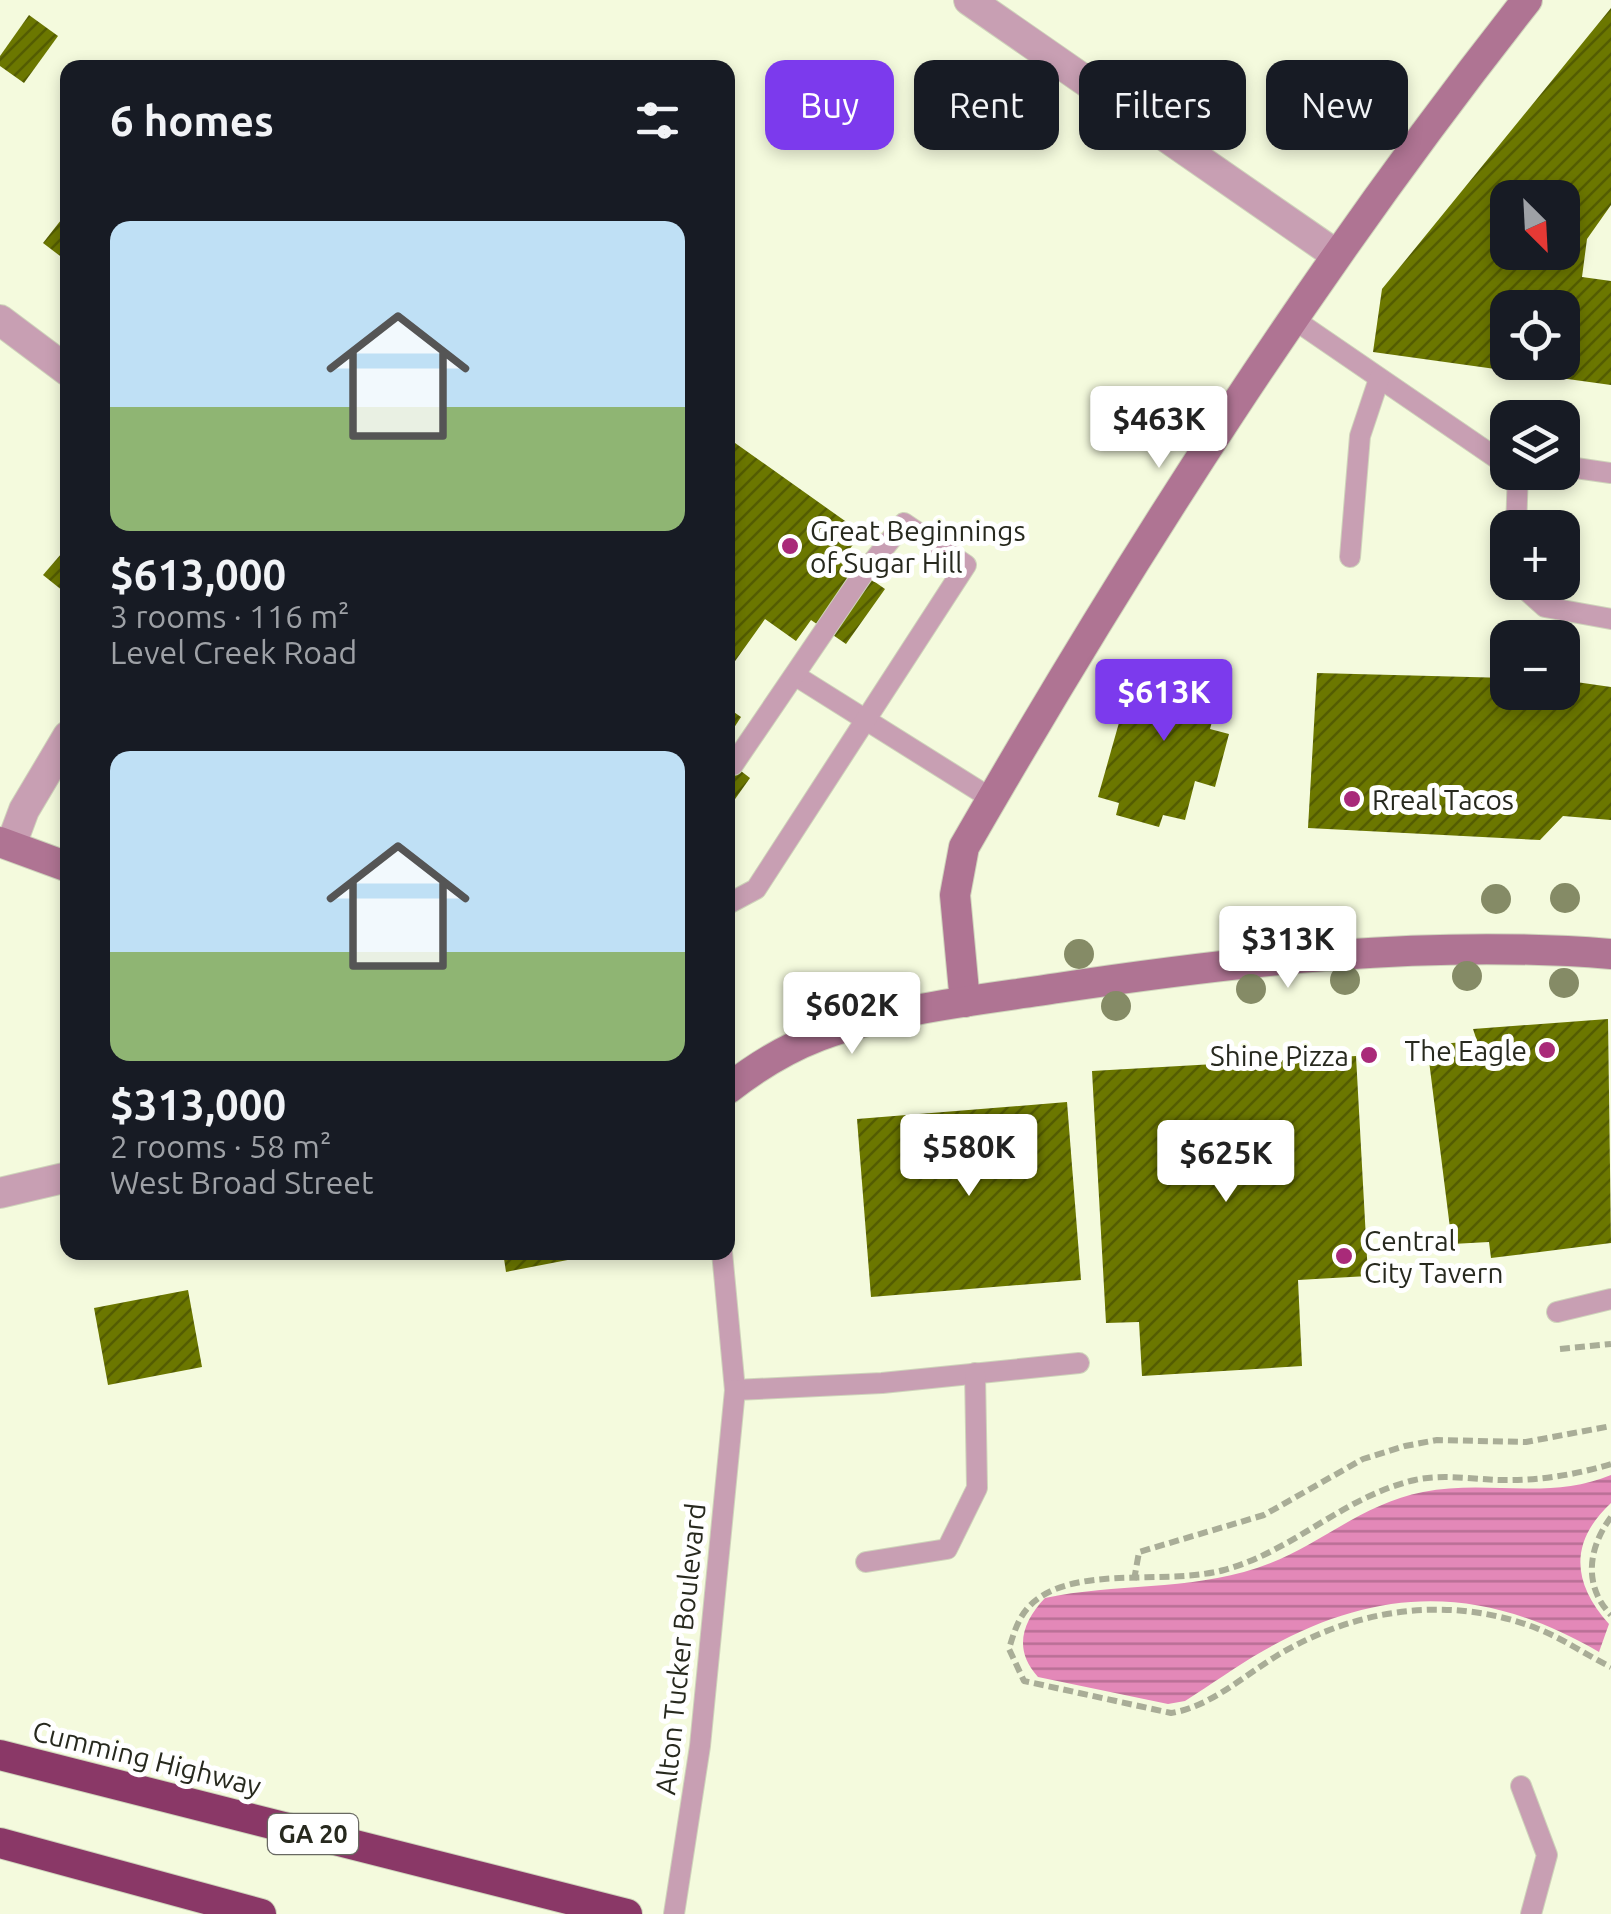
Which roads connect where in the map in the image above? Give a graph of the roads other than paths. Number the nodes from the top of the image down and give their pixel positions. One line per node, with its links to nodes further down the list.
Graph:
1 (969, 0): 3 (street)
2 (1527, 0): 3 (street)
3 (1335, 254): 4 (street)
4 (1292, 318): 7 (lane); 18 (street)
5 (0, 320): 6 (street)
6 (60, 365)
7 (1379, 379): 8 (lane); 11 (lane)
8 (1490, 454)
9 (1580, 469): 10 (lane)
10 (1611, 473)
11 (1350, 557)
12 (1537, 600): 13 (lane)
13 (1611, 619)
14 (796, 676): 15 (lane); 15 (lane); 17 (lane)
15 (866, 722): 18 (lane); 21 (lane)
16 (60, 749): 19 (street)
17 (735, 762)
18 (992, 799): 23 (street)
19 (5, 844): 20 (street)
20 (60, 864)
21 (735, 900)
22 (1611, 954): 23 (street)
23 (965, 1002): 24 (street)
24 (735, 1084)
25 (60, 1179): 26 (street)
26 (0, 1193)
27 (723, 1260): 32 (lane, Alton Tucker Boulevard)
28 (1611, 1300): 29 (lane)
29 (1557, 1312)
30 (1079, 1362): 31 (lane)
31 (975, 1373): 32 (lane); 33 (lane)
32 (735, 1390): 39 (lane, Alton Tucker Boulevard)
33 (866, 1562)
34 (0, 1754): 38 (highway, Cumming Highway / GA 20)
35 (1521, 1786): 40 (lane)
36 (0, 1844): 37 (highway)
37 (261, 1914)
38 (627, 1914)
39 (674, 1914)
40 (1531, 1914)

